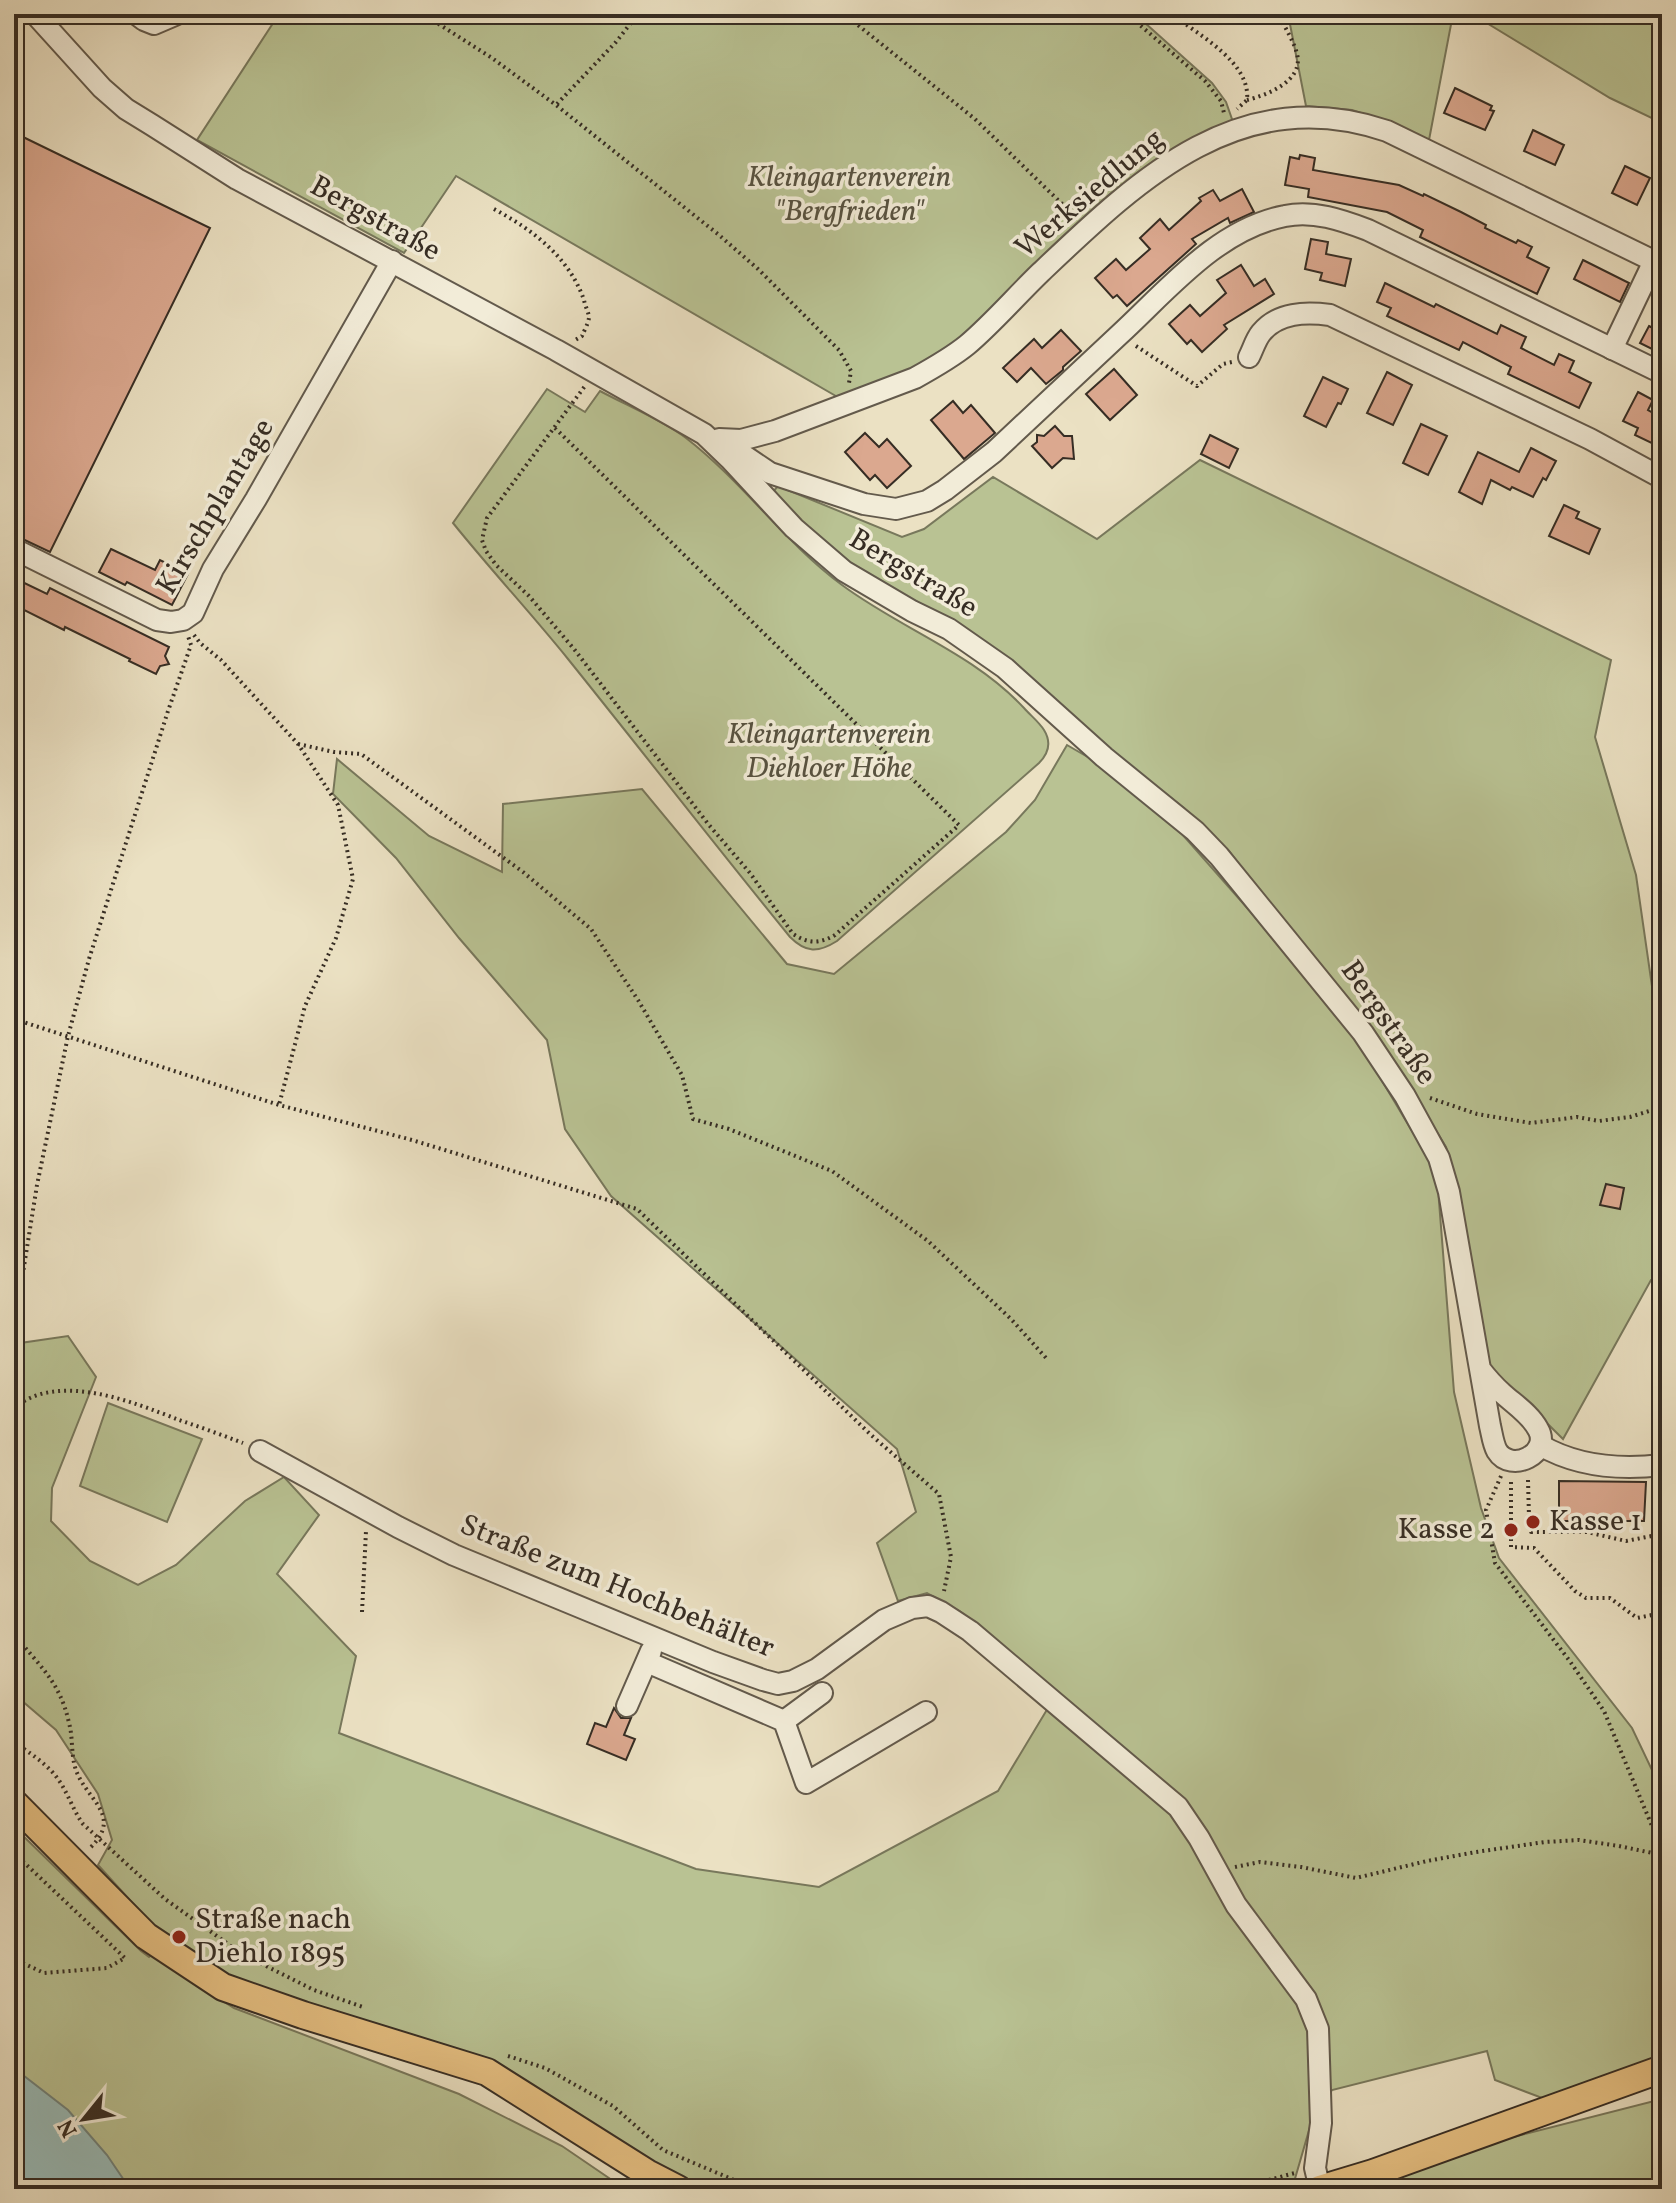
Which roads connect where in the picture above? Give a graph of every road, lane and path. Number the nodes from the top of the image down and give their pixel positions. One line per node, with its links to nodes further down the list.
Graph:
1 (35, 14): 15 (street, Bergstraße)
2 (136, 14): 9 (street)
3 (423, 14): 11 (path)
4 (638, 14): 11 (path)
5 (844, 14): 13 (path)
6 (1127, 14): 12 (path)
7 (1172, 14): 10 (path)
8 (1279, 14): 10 (path)
9 (175, 15)
10 (1247, 100): 12 (path)
11 (556, 105): 23 (path)
12 (1227, 125): 13 (street, Werksiedlung); 16 (street, Werksiedlung)
13 (1121, 200): 23 (street, Werksiedlung)
14 (494, 209): 19 (path)
15 (392, 261): 19 (street, Bergstraße); 28 (street, Kirschplantage)
16 (1658, 263): 18 (street, Werksiedlung)
17 (1119, 336): 18 (street); 20 (path); 25 (street)
18 (1612, 349): 21 (street)
19 (556, 350): 25 (street, Bergstraße)
20 (1249, 357): 26 (street)
21 (1662, 373)
22 (571, 405): 24 (path)
23 (840, 407): 25 (street, Werksiedlung)
24 (555, 428): 24 (path)
25 (710, 436): 32 (street, Bergstraße)
26 (1662, 478)
27 (14, 549): 28 (street, Kirschplantage)
28 (183, 620): 29 (path); 31 (path)
29 (298, 744): 33 (path); 36 (path)
30 (14, 1019): 31 (path)
31 (68, 1036): 33 (path); 35 (path)
32 (1397, 1084): 34 (path); 37 (street, Bergstraße)
33 (279, 1105): 47 (path)
34 (1662, 1107)
35 (14, 1329)
36 (1047, 1359)
37 (1480, 1369): 40 (street, Bergstraße); 40 (street)
38 (14, 1408): 39 (path)
39 (260, 1451): 42 (street, Straße zum Hochbehälter)
40 (1522, 1456): 41 (street); 43 (path); 48 (path); 60 (path)
41 (1662, 1465)
42 (372, 1513): 46 (path); 50 (street, Straße zum Hochbehälter)
43 (1529, 1517)
44 (1530, 1526): 45 (path)
45 (1662, 1534)
46 (362, 1612)
47 (941, 1612): 50 (street, Straße zum Hochbehälter); 62 (street)
48 (1662, 1613)
49 (14, 1634): 58 (path)
50 (656, 1638): 51 (street)
51 (647, 1662): 53 (street); 55 (street)
52 (822, 1693): 55 (street)
53 (627, 1706)
54 (926, 1712): 55 (street)
55 (784, 1721)
56 (14, 1742): 58 (path)
57 (14, 1803): 61 (main road)
58 (99, 1840): 61 (path); 64 (path)
59 (14, 1853): 63 (path)
60 (1662, 1853): 62 (path)
61 (76, 1863): 67 (main road)
62 (1218, 1871): 69 (street)
63 (14, 1959)
64 (370, 2009)
65 (499, 2053): 68 (path)
66 (1662, 2069): 69 (main road)
67 (678, 2189)
68 (778, 2189)
69 (1320, 2189)

